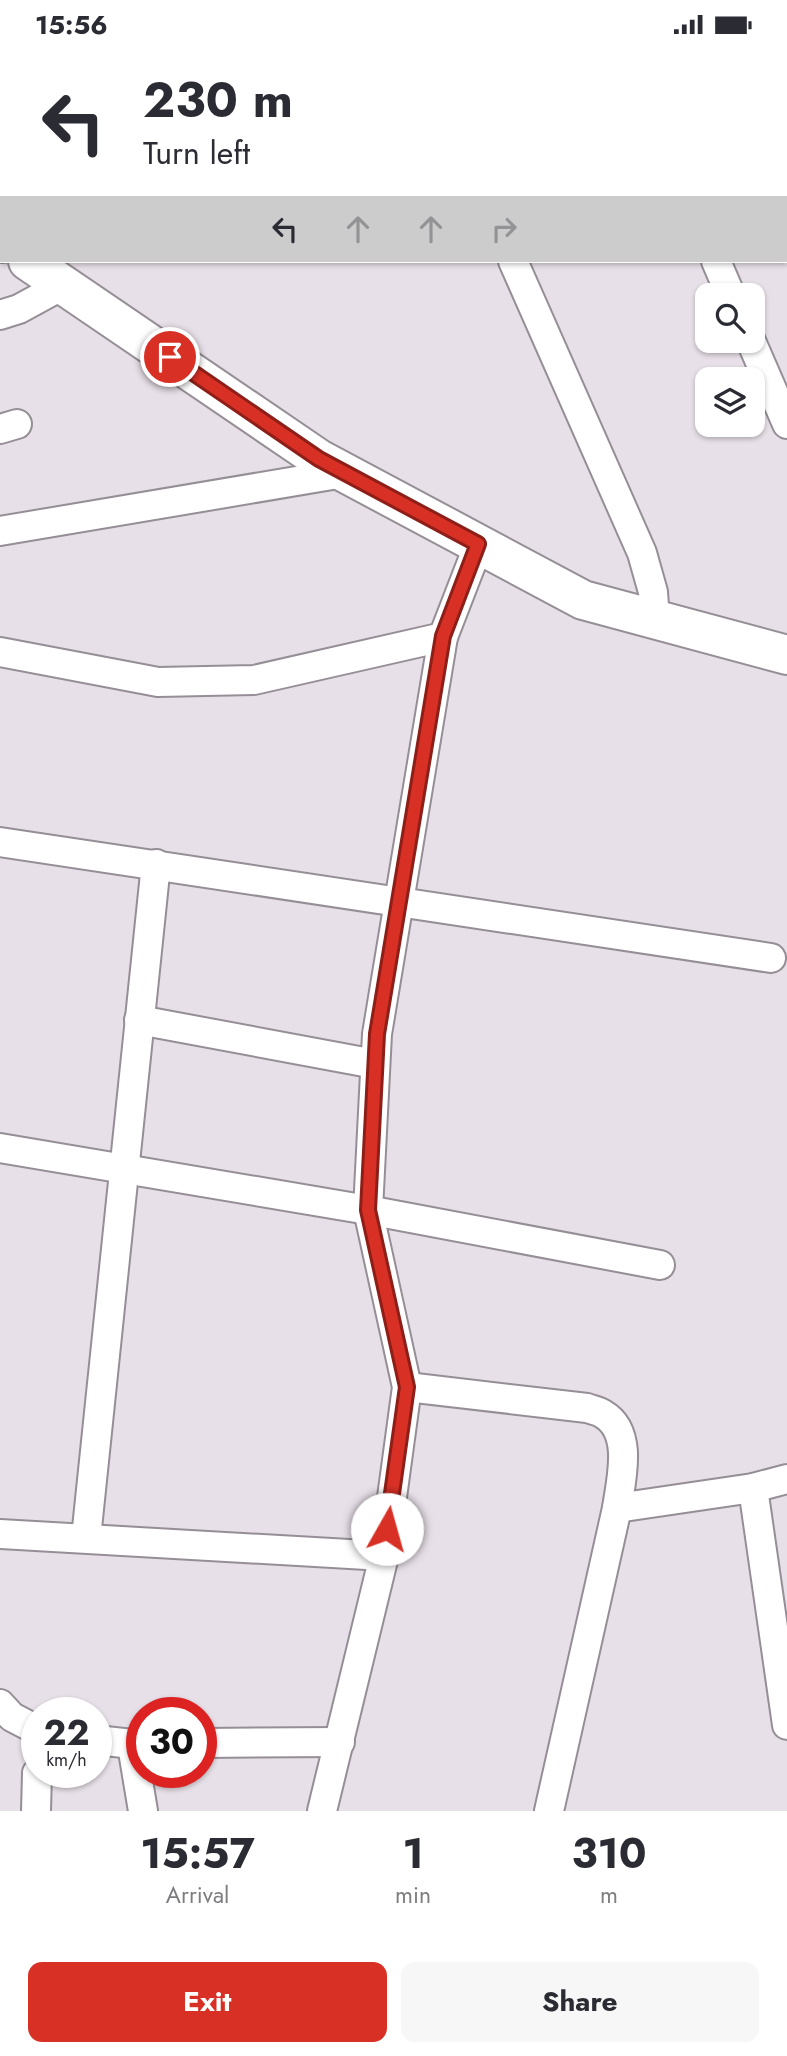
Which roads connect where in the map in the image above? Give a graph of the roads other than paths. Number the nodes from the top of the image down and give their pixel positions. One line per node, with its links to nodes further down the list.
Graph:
1 (31, 263): 5 (street)
2 (514, 263): 12 (street)
3 (717, 263): 4 (street)
4 (725, 283)
5 (63, 285): 6 (street); 9 (street)
6 (0, 315)
7 (756, 353): 8 (street)
8 (787, 424)
9 (344, 473): 10 (street); 11 (street)
10 (0, 531)
11 (478, 544): 12 (street); 13 (street)
12 (655, 619): 15 (street)
13 (443, 636): 14 (street); 18 (street)
14 (0, 652)
15 (787, 655)
16 (0, 842): 17 (street)
17 (156, 865): 18 (street); 20 (street)
18 (400, 901): 19 (street); 21 (street)
19 (771, 958)
20 (139, 1020): 21 (street); 23 (street)
21 (375, 1064): 24 (street)
22 (0, 1148): 23 (street)
23 (123, 1169): 24 (street); 31 (street)
24 (368, 1210): 25 (street); 26 (street)
25 (660, 1265)
26 (407, 1387): 29 (street); 32 (street)
27 (787, 1479): 28 (street)
28 (753, 1488): 29 (street); 35 (street)
29 (617, 1508): 43 (street)
30 (0, 1534): 31 (street)
31 (86, 1538): 32 (street)
32 (384, 1556): 36 (street)
33 (0, 1704): 34 (street)
34 (21, 1722)
35 (787, 1725)
36 (340, 1742): 37 (street); 42 (street)
37 (217, 1743)
38 (37, 1788): 40 (street)
39 (141, 1788): 41 (street)
40 (36, 1811)
41 (143, 1811)
42 (322, 1811)
43 (549, 1811)

